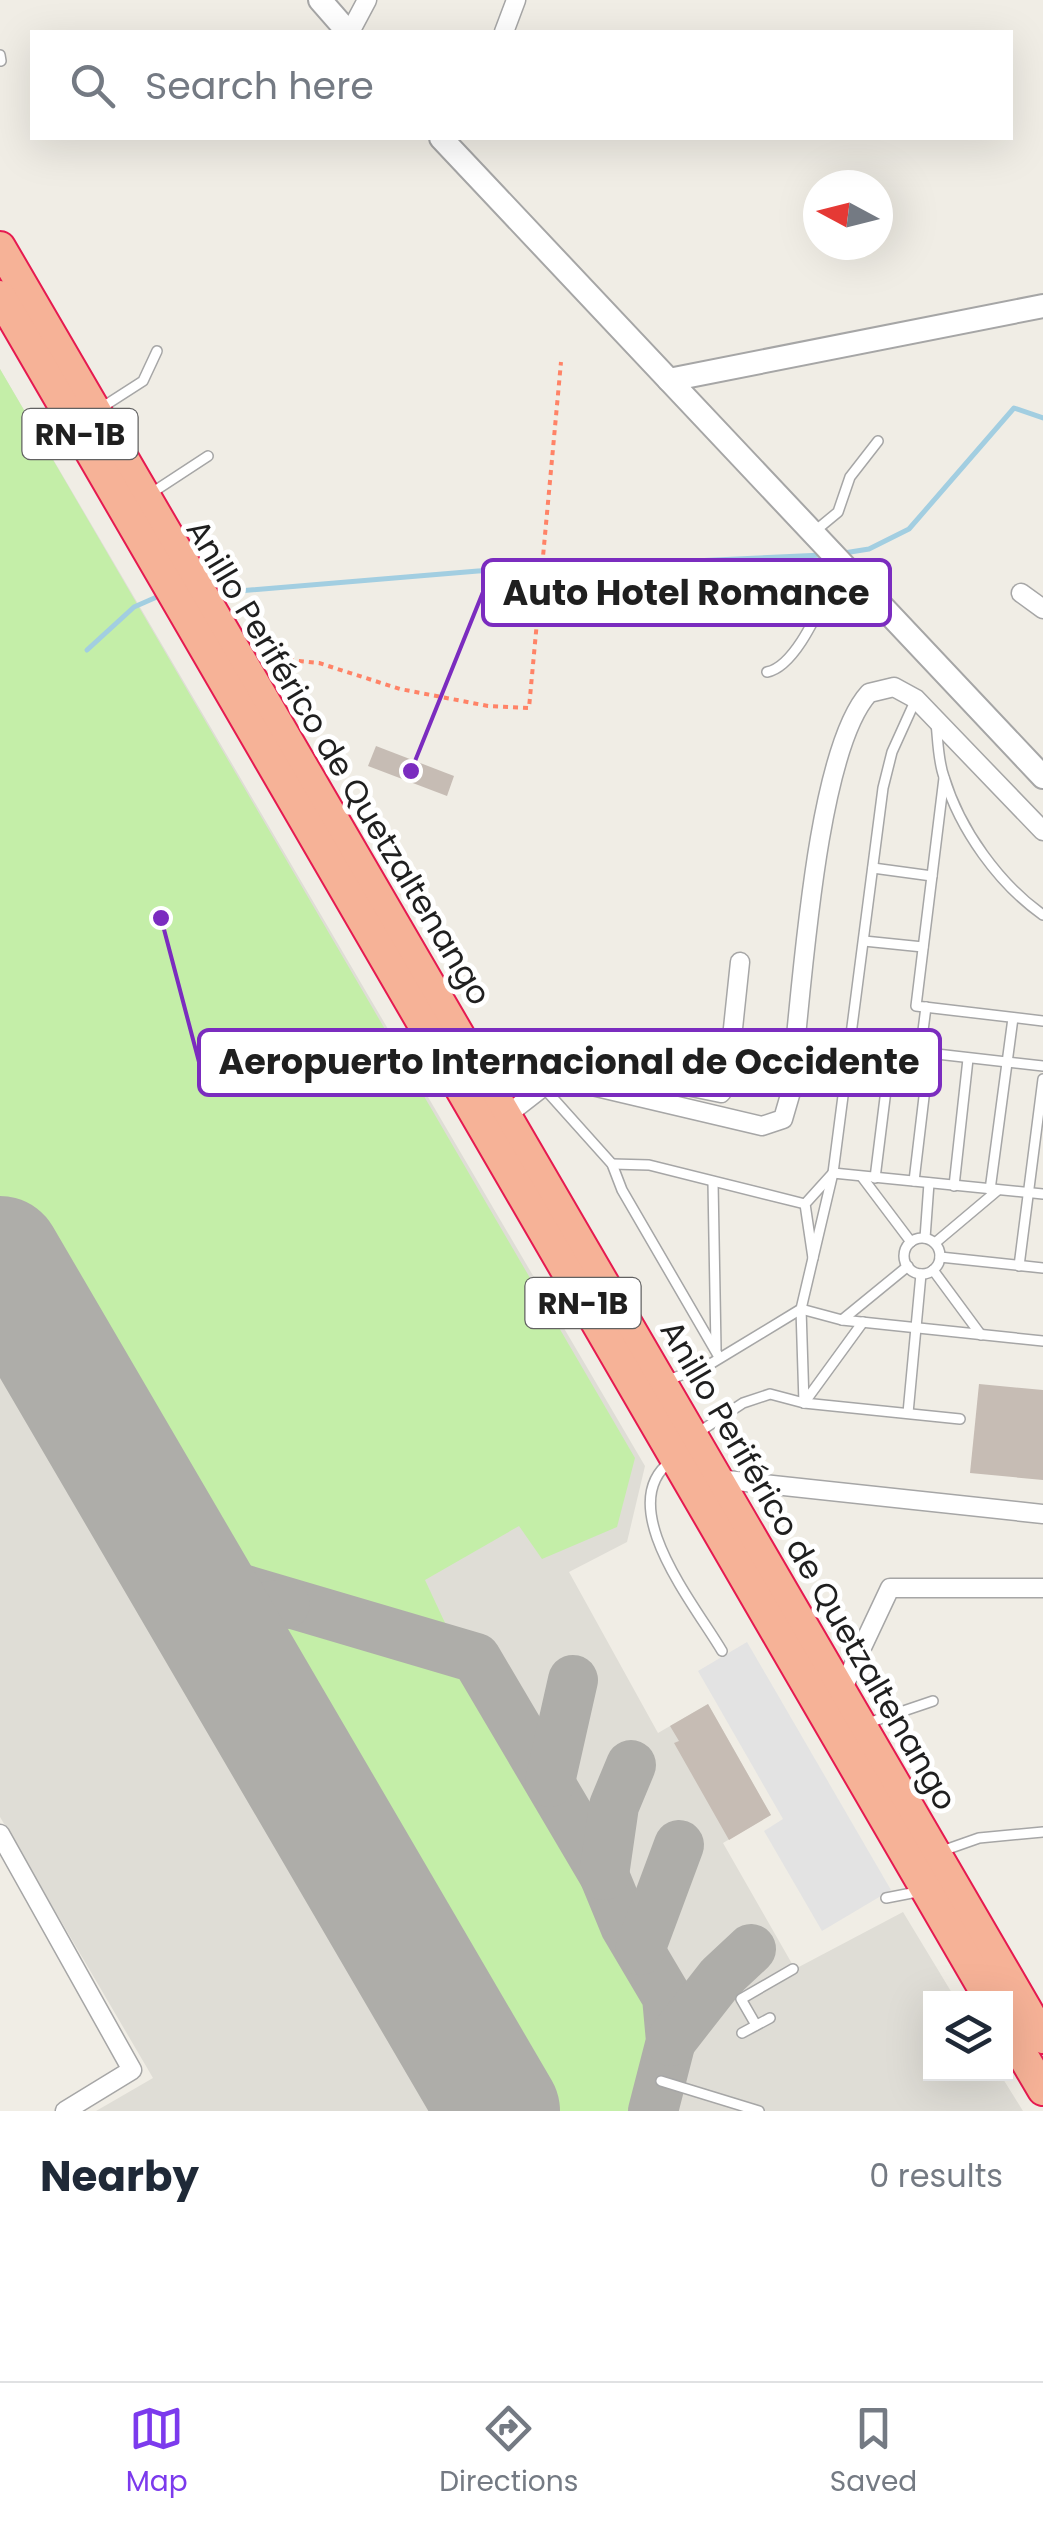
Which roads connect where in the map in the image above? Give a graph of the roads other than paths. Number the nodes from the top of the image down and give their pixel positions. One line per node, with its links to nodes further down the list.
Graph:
1 (320, 0): 4 (street)
2 (367, 0): 5 (street)
3 (516, 0): 6 (street)
4 (347, 30)
5 (350, 30)
6 (505, 30)
7 (443, 140): 12 (street)
8 (0, 246): 13 (highway, Anillo Periférico de Quetzaltenango / RN-1B)
9 (0, 296): 20 (highway, Anillo Periférico de Quetzaltenango / RN-1B)
10 (1043, 306): 12 (street)
11 (157, 351): 13 (lane)
12 (668, 380): 17 (street)
13 (94, 413): 16 (highway, Anillo Periférico de Quetzaltenango / RN-1B)
14 (878, 441): 17 (lane)
15 (208, 456): 16 (lane)
16 (143, 498): 20 (highway, Anillo Periférico de Quetzaltenango / RN-1B)
17 (816, 536): 18 (street)
18 (841, 565): 22 (lane); 26 (street)
19 (1021, 593): 21 (street)
20 (193, 597): 45 (highway, Anillo Periférico de Quetzaltenango / RN-1B); 79 (highway, Anillo Periférico de Quetzaltenango / RN-1B)
21 (1043, 609)
22 (767, 672)
23 (916, 700): 24 (street); 28 (lane); 44 (street)
24 (935, 715): 25 (lane); 27 (street)
25 (944, 778): 29 (lane); 30 (lane)
26 (1043, 778)
27 (1043, 831)
28 (872, 868): 29 (lane); 31 (lane)
29 (932, 876): 32 (lane)
30 (1043, 916)
31 (864, 941): 32 (lane); 37 (lane)
32 (923, 947): 34 (lane)
33 (740, 962): 45 (street)
34 (926, 1007): 35 (lane); 39 (lane)
35 (1014, 1018): 36 (lane); 41 (lane)
36 (1043, 1022)
37 (849, 1044): 38 (lane); 47 (lane)
38 (890, 1050): 39 (lane); 49 (lane)
39 (924, 1054): 40 (lane); 50 (lane)
40 (968, 1060): 41 (lane); 53 (lane)
41 (1007, 1063): 42 (lane); 54 (lane)
42 (1043, 1066)
43 (1043, 1078): 55 (lane)
44 (542, 1088): 45 (street); 46 (lane)
45 (501, 1106): 74 (highway, Anillo Periférico de Quetzaltenango / RN-1B)
46 (612, 1164): 51 (lane); 73 (lane)
47 (833, 1173): 48 (lane); 57 (lane); 61 (lane)
48 (862, 1178): 49 (lane); 59 (lane)
49 (874, 1178): 50 (lane)
50 (914, 1181): 52 (lane)
51 (713, 1182): 57 (lane); 73 (lane)
52 (929, 1183): 53 (lane); 58 (lane)
53 (954, 1186): 54 (lane)
54 (994, 1190): 55 (lane); 58 (lane)
55 (1029, 1194): 56 (lane); 63 (lane)
56 (1043, 1194)
57 (806, 1204): 61 (lane)
58 (930, 1240): 59 (lane); 60 (lane)
59 (911, 1242): 62 (lane)
60 (940, 1257): 63 (lane); 65 (lane)
61 (814, 1265): 67 (lane)
62 (908, 1266): 66 (lane); 68 (lane)
63 (1019, 1266): 64 (lane)
64 (1043, 1268)
65 (933, 1270): 66 (lane); 71 (lane)
66 (921, 1274): 70 (lane)
67 (801, 1309): 68 (lane); 73 (lane); 75 (lane)
68 (842, 1320): 69 (lane)
69 (863, 1322): 70 (lane); 75 (lane)
70 (917, 1328): 71 (lane); 76 (lane)
71 (981, 1335): 72 (lane)
72 (1043, 1341)
73 (718, 1354): 74 (lane)
74 (664, 1382): 78 (highway, Anillo Periférico de Quetzaltenango / RN-1B)
75 (804, 1403): 76 (lane); 78 (lane)
76 (908, 1413): 77 (lane)
77 (960, 1419)
78 (694, 1436): 80 (highway, Anillo Periférico de Quetzaltenango / RN-1B)
79 (674, 1459): 83 (lane); 90 (highway, Anillo Periférico de Quetzaltenango / RN-1B)
80 (718, 1479): 81 (street); 84 (highway, Anillo Periférico de Quetzaltenango / RN-1B)
81 (1043, 1514)
82 (1043, 1588): 84 (street)
83 (722, 1650)
84 (842, 1692): 86 (highway, Anillo Periférico de Quetzaltenango / RN-1B)
85 (933, 1701): 86 (lane)
86 (860, 1727): 89 (highway, Anillo Periférico de Quetzaltenango / RN-1B)
87 (1043, 1832): 89 (lane)
88 (0, 1834): 101 (street)
89 (936, 1854): 95 (highway, Anillo Periférico de Quetzaltenango / RN-1B)
90 (925, 1890): 91 (lane); 93 (highway, Anillo Periférico de Quetzaltenango / RN-1B)
91 (886, 1898)
92 (794, 1969): 96 (lane)
93 (985, 1991)
94 (770, 2018): 96 (lane)
95 (1026, 2025): 98 (highway); 100 (highway, Anillo Periférico de Quetzaltenango / RN-1B)
96 (756, 2026): 97 (lane)
97 (742, 2033)
98 (1043, 2068)
99 (660, 2081): 102 (lane)
100 (1043, 2090)
101 (66, 2111)
102 (760, 2111)

